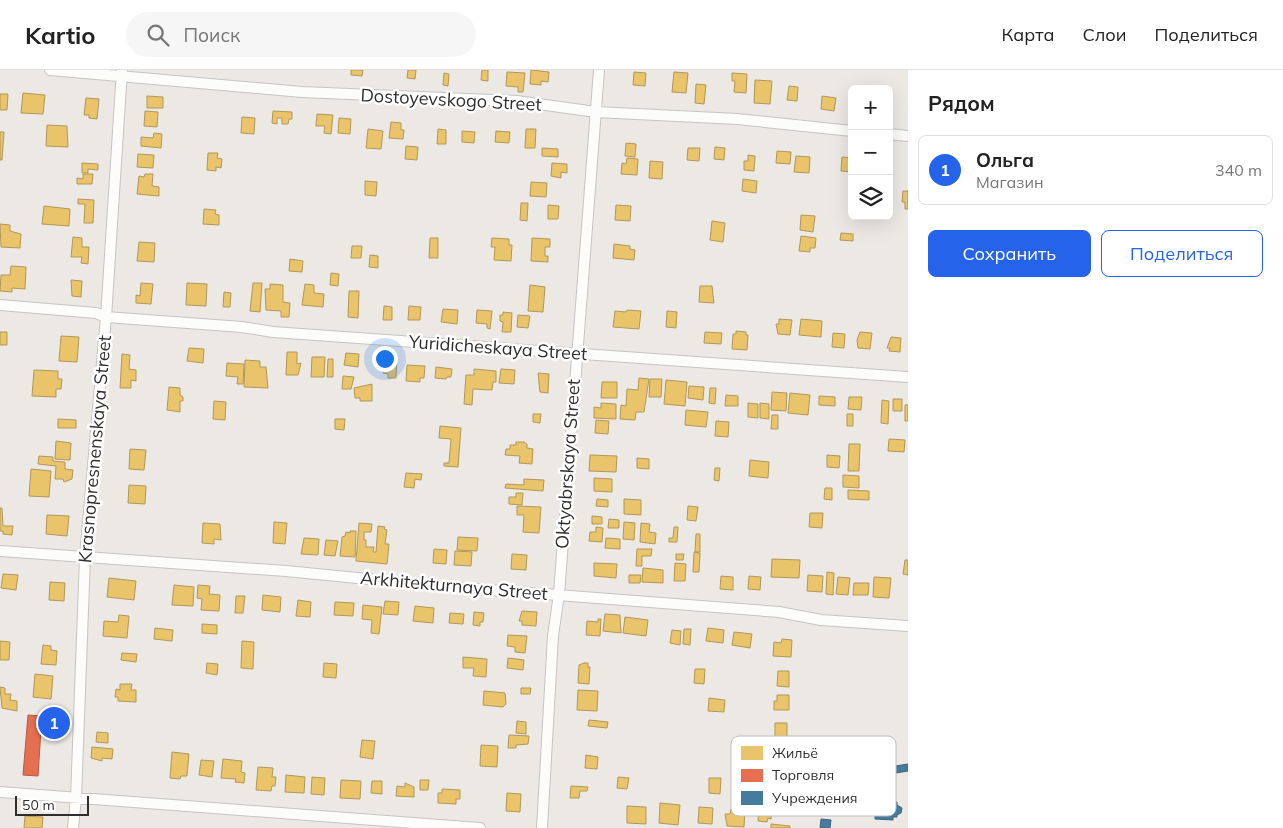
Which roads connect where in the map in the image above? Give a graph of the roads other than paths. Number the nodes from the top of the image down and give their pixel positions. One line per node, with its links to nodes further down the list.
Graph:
1 (50, 70): 3 (street, Dostoyevskogo Street)
2 (599, 70): 4 (street, Oktyabrskaya Street)
3 (122, 74): 4 (street, Dostoyevskogo Street); 9 (street, Krasnopresnenskaya Street)
4 (596, 112): 5 (street, Dostoyevskogo Street); 10 (street, Oktyabrskaya Street)
5 (848, 131)
6 (893, 134): 7 (street)
7 (908, 136)
8 (0, 305): 9 (street, Yuridicheskaya Street)
9 (106, 317): 10 (street, Yuridicheskaya Street); 13 (street, Krasnopresnenskaya Street)
10 (576, 355): 11 (street, Yuridicheskaya Street); 14 (street, Oktyabrskaya Street)
11 (908, 378)
12 (0, 551): 13 (street, Arkhitekturnaya Street)
13 (85, 558): 14 (street, Arkhitekturnaya Street); 17 (street, Krasnopresnenskaya Street)
14 (559, 594): 15 (street, Arkhitekturnaya Street); 20 (street, Oktyabrskaya Street)
15 (908, 626)
16 (0, 792): 17 (street)
17 (76, 798): 18 (street, Krasnopresnenskaya Street); 19 (street)
18 (73, 828)
19 (480, 828)
20 (542, 828)

